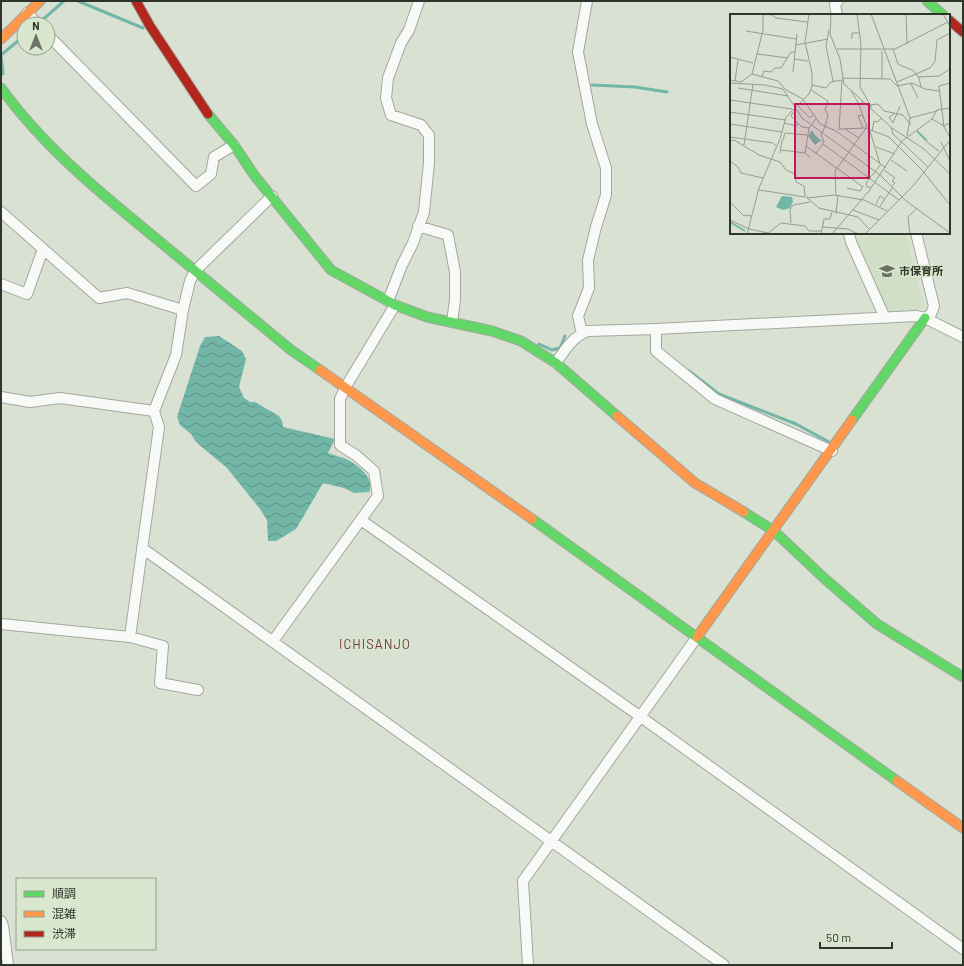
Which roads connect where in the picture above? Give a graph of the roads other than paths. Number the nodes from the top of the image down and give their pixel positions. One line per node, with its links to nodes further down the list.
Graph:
1 (40, 1): 7 (street)
2 (136, 1): 16 (street)
3 (419, 1): 19 (street)
4 (587, 1): 31 (street)
5 (927, 1): 9 (street)
6 (835, 2): 8 (street)
7 (27, 13): 10 (street); 13 (street)
8 (837, 14)
9 (942, 14)
10 (30, 16)
11 (950, 21): 12 (street)
12 (963, 32)
13 (1, 39)
14 (56, 43): 16 (street)
15 (1, 88): 23 (street)
16 (234, 145): 17 (street)
17 (272, 196): 23 (street); 25 (street)
18 (1, 212): 22 (street)
19 (418, 226): 25 (street); 29 (street)
20 (849, 234): 27 (street)
21 (916, 234): 28 (street)
22 (43, 249): 24 (street); 26 (street)
23 (195, 271): 26 (street); 34 (street)
24 (1, 284)
25 (391, 303): 29 (street); 34 (street)
26 (183, 310): 36 (street)
27 (885, 318): 28 (street); 30 (street)
28 (925, 318): 32 (street); 37 (street)
29 (452, 322): 33 (street)
30 (656, 329): 31 (street); 37 (street)
31 (582, 333): 33 (street)
32 (963, 337)
33 (556, 363): 39 (street)
34 (345, 388): 38 (street); 43 (street)
35 (1, 397): 36 (street)
36 (154, 411): 40 (street)
37 (832, 451): 39 (street)
38 (361, 520): 44 (street); 47 (street)
39 (774, 531): 43 (street); 45 (street)
40 (142, 548): 42 (street); 44 (street)
41 (1, 624): 42 (street)
42 (130, 637): 46 (street)
43 (697, 637): 47 (street); 48 (street)
44 (273, 641): 49 (street)
45 (963, 677)
46 (198, 690)
47 (641, 717): 49 (street); 51 (street)
48 (963, 828)
49 (552, 841): 53 (street); 54 (street)
50 (1, 921): 52 (street)
51 (963, 949)
52 (8, 965)
53 (528, 965)
54 (724, 965)

